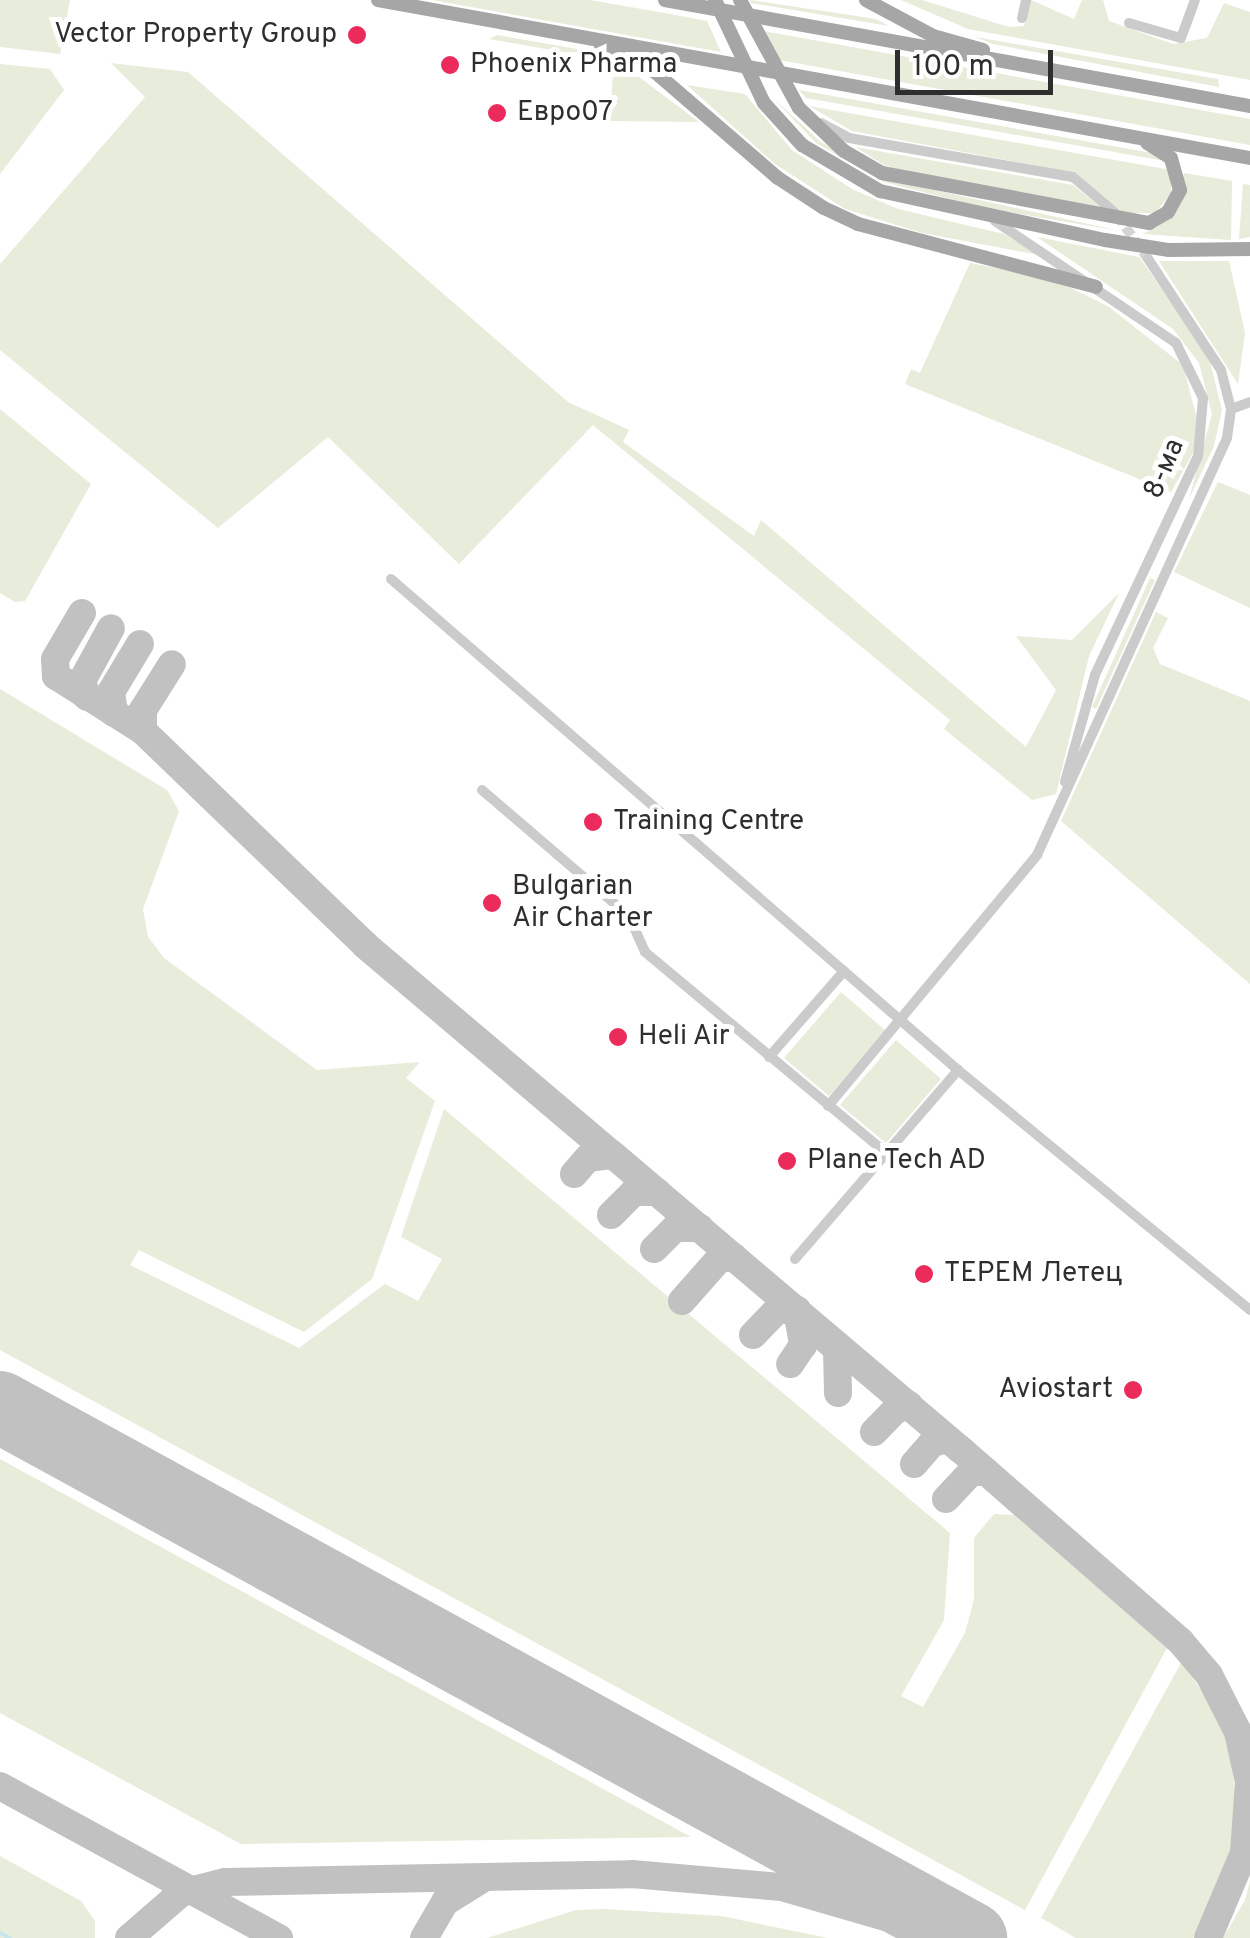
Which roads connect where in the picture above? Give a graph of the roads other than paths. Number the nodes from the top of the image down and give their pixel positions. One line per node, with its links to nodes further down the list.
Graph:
1 (378, 0): 10 (main road)
2 (667, 0): 11 (main road)
3 (715, 0): 17 (main road)
4 (740, 0): 12 (main road)
5 (866, 0): 11 (main road)
6 (1026, 0): 8 (street)
7 (1195, 0): 9 (street)
8 (1022, 18)
9 (1129, 22)
10 (578, 36): 14 (main road); 20 (main road)
11 (1135, 85): 13 (main road)
12 (783, 86): 14 (main road); 16 (street)
13 (1250, 106)
14 (1133, 136): 15 (main road)
15 (1250, 158)
16 (1114, 212)
17 (995, 221): 18 (main road); 20 (street, 8-ма)
18 (1250, 249)
19 (1148, 259): 22 (street)
20 (1096, 287): 23 (street, 8-ма)
21 (1249, 398): 22 (street)
22 (1231, 409): 24 (street, 8-ма)
23 (1173, 509): 24 (street); 27 (street, 8-ма)
24 (1193, 517): 27 (street, 8-ма)
25 (391, 580): 28 (street)
26 (482, 790): 30 (street)
27 (1056, 817): 29 (street, 8-ма)
28 (844, 971): 29 (street); 30 (street)
29 (902, 1021): 31 (street); 32 (street, 8-ма)
30 (769, 1057): 32 (street)
31 (958, 1070): 33 (street); 35 (street)
32 (828, 1106): 33 (street)
33 (886, 1153): 34 (street)
34 (794, 1258)
35 (1250, 1310)

